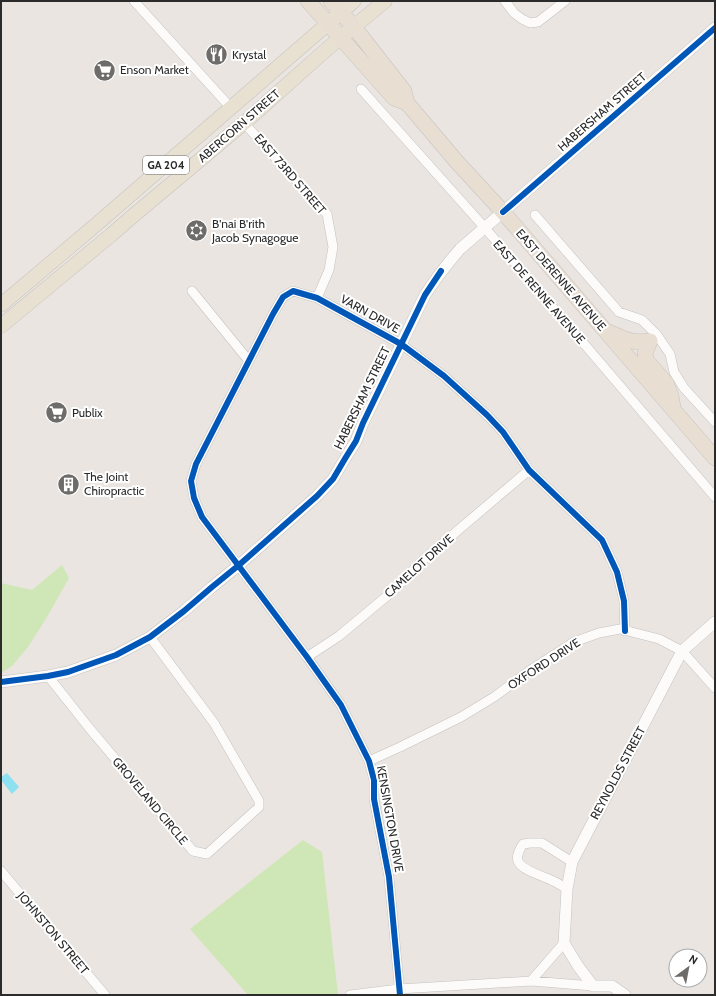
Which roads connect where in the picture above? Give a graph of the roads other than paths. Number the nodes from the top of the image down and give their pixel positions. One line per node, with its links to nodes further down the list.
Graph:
1 (134, 1): 15 (street)
2 (308, 1): 9 (highway, EAST DERENNE AVENUE)
3 (331, 1): 8 (highway, EAST DERENNE AVENUE)
4 (354, 1): 8 (main road, ABERCORN STREET)
5 (385, 1): 10 (main road, ABERCORN STREET)
6 (504, 1): 7 (street)
7 (565, 1)
8 (342, 12): 9 (main road, ABERCORN STREET / GA 204); 10 (highway, EAST DERENNE AVENUE)
9 (328, 24): 12 (highway, EAST DERENNE AVENUE); 15 (main road, ABERCORN STREET / GA 204)
10 (354, 27): 12 (main road, ABERCORN STREET / GA 204); 14 (highway, EAST DERENNE AVENUE)
11 (715, 28): 18 (street, HABERSHAM STREET)
12 (340, 38): 14 (highway, EAST DERENNE AVENUE); 16 (main road, ABERCORN STREET / GA 204)
13 (361, 89): 21 (street, EAST DE RENNE AVENUE)
14 (407, 103): 18 (highway, EAST DERENNE AVENUE)
15 (232, 108): 17 (main road, ABERCORN STREET / GA 204)
16 (244, 122): 19 (main road, ABERCORN STREET / GA 204); 23 (street, EAST 73RD STREET)
17 (133, 194): 19 (main road); 24 (main road, ABERCORN STREET / GA 204)
18 (503, 212): 21 (street, HABERSHAM STREET); 26 (highway, EAST DERENNE AVENUE)
19 (134, 215): 25 (main road, ABERCORN STREET / GA 204)
20 (535, 215): 30 (street)
21 (485, 228): 27 (street, HABERSHAM STREET); 33 (street, EAST DE RENNE AVENUE)
22 (192, 291): 28 (street)
23 (317, 298): 27 (street, VARN DRIVE); 28 (street, VARN DRIVE)
24 (1, 306)
25 (1, 326)
26 (606, 331): 29 (highway, EAST DERENNE AVENUE); 29 (highway)
27 (401, 344): 32 (street, VARN DRIVE); 34 (street, HABERSHAM STREET)
28 (250, 361): 34 (street, VARN DRIVE)
29 (673, 410): 31 (highway, EAST DERENNE AVENUE)
30 (715, 422)
31 (715, 458)
32 (529, 470): 36 (street, VARN DRIVE); 39 (street, CAMELOT DRIVE)
33 (715, 498)
34 (239, 565): 37 (street, HABERSHAM STREET); 39 (street, KENSINGTON DRIVE)
35 (715, 622): 38 (street, REYNOLDS STREET)
36 (625, 631): 38 (street, OXFORD DRIVE); 43 (street, OXFORD DRIVE)
37 (150, 637): 40 (street, HABERSHAM STREET); 40 (street, GROVELAND CIRCLE)
38 (682, 651): 42 (street, OXFORD DRIVE); 44 (street, REYNOLDS STREET)
39 (307, 657): 43 (street, KENSINGTON DRIVE)
40 (48, 676): 41 (street, HABERSHAM STREET)
41 (1, 682)
42 (715, 688)
43 (369, 761): 50 (street, KENSINGTON DRIVE)
44 (572, 862): 46 (street, REYNOLDS STREET); 46 (street)
45 (1, 871): 51 (street, JOHNSTON STREET)
46 (567, 889): 47 (street, REYNOLDS STREET)
47 (564, 943): 48 (street); 49 (street)
48 (531, 981): 49 (street); 50 (street)
49 (593, 986): 53 (street)
50 (400, 992): 52 (street)
51 (105, 995)
52 (350, 995)
53 (625, 995)

